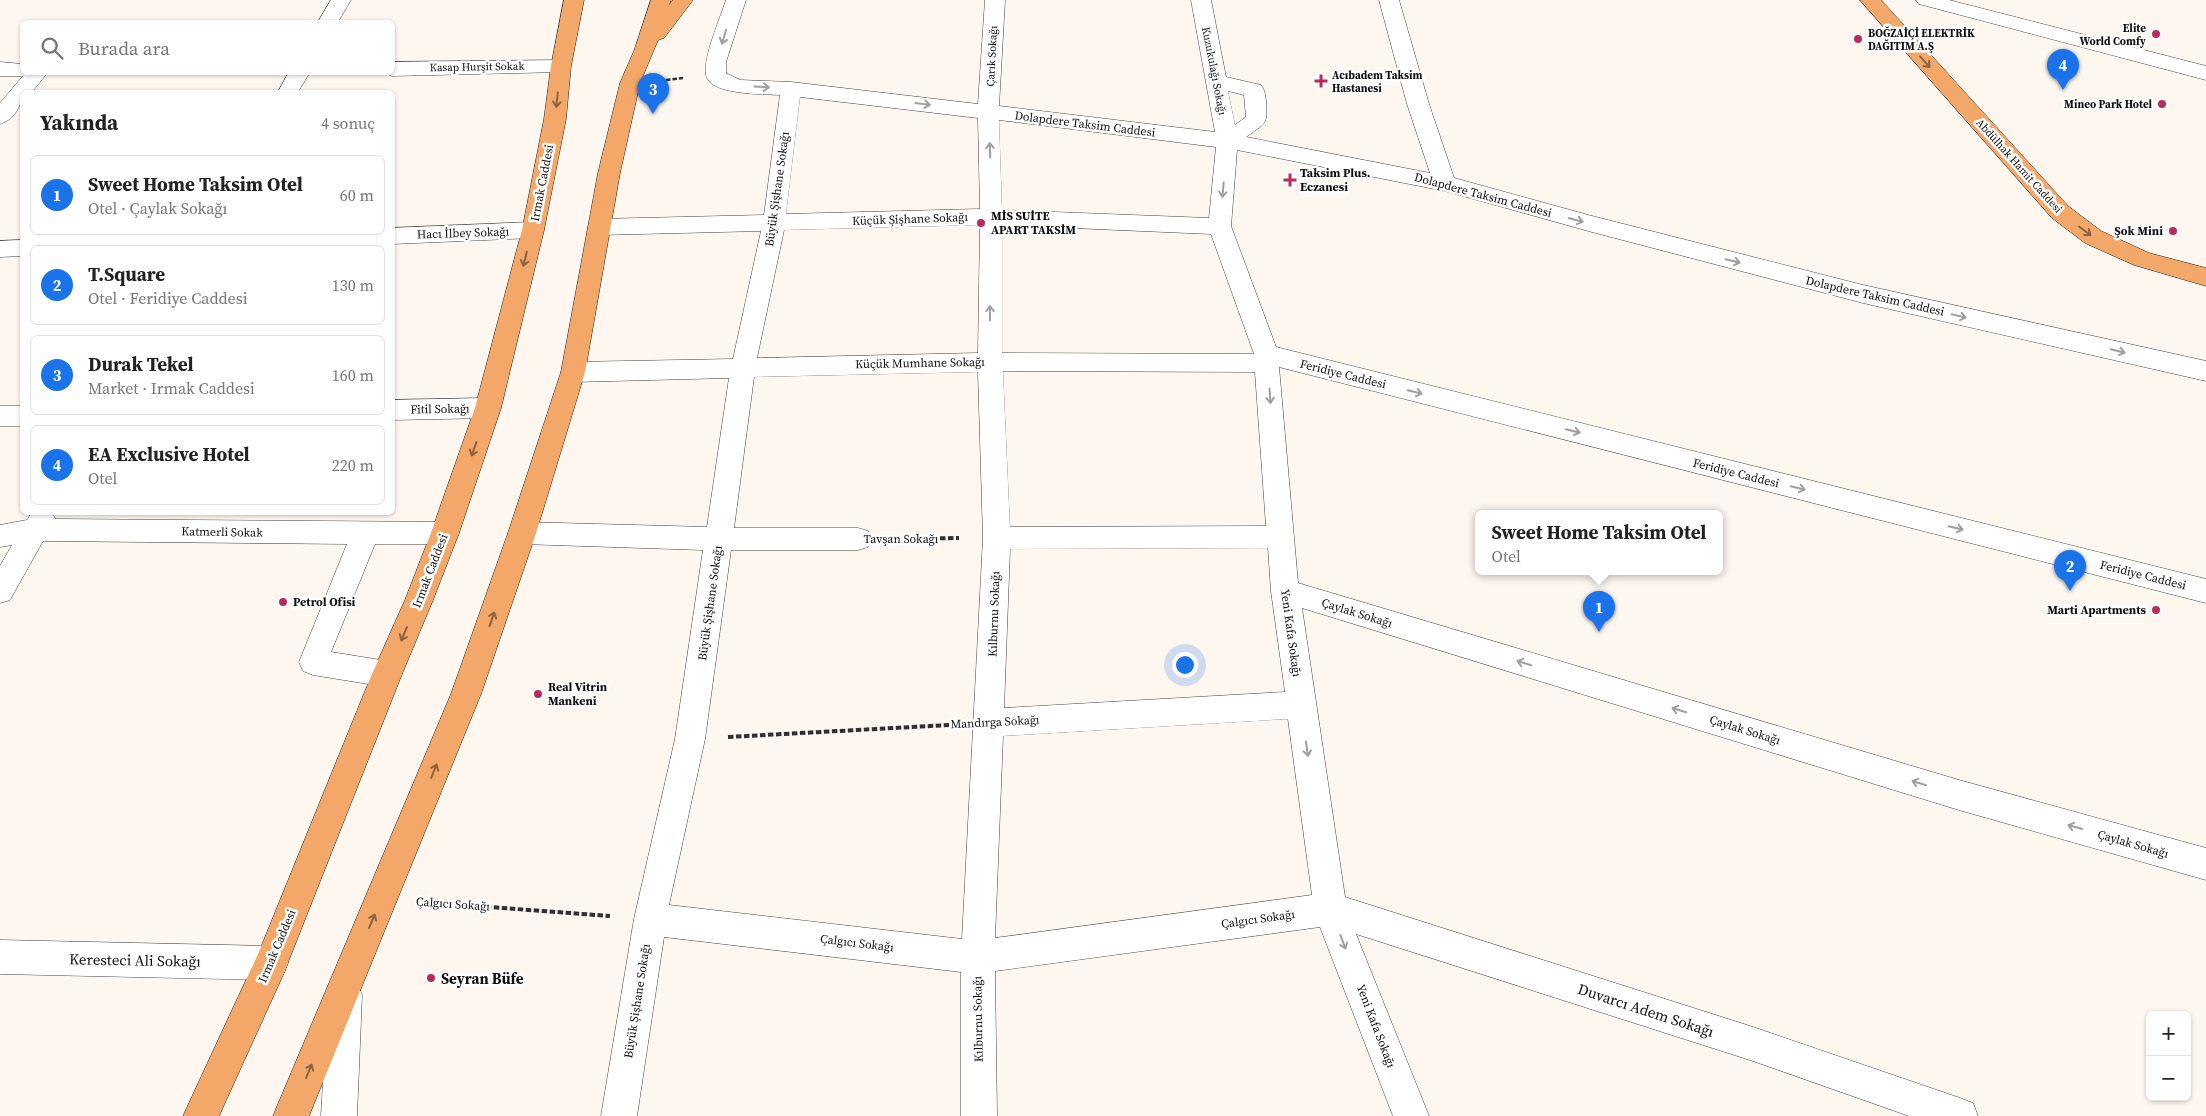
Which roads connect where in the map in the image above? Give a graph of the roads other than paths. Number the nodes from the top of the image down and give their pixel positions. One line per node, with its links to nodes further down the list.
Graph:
1 (341, 0): 11 (street)
2 (574, 0): 13 (main road, Irmak Caddesi)
3 (660, 0): 12 (main road)
4 (683, 0): 12 (main road)
5 (736, 0): 21 (street, Dolapdere Taksim Caddesi, one-way to 21)
6 (995, 0): 25 (street, Çarık Sokağı)
7 (1201, 0): 20 (street, Kuzukulağı Sokağı)
8 (1389, 0): 28 (street)
9 (1870, 0): 37 (main road, Abdülhak Hamit Caddesi, one-way to 37)
10 (1926, 0): 17 (street)
11 (329, 20)
12 (644, 51): 32 (main road)
13 (561, 66): 14 (street, Kasap Hurşit Sokak); 33 (main road, Irmak Caddesi, one-way to 33)
14 (395, 69)
15 (0, 70): 16 (street)
16 (20, 70)
17 (2206, 73)
18 (35, 75): 22 (street)
19 (298, 75): 23 (street)
20 (1216, 82): 27 (street, Kuzukulağı Sokağı); 27 (street)
21 (791, 89): 25 (street, Dolapdere Taksim Caddesi, one-way to 25); 30 (street, Büyük Şişhane Sokağı)
22 (23, 90)
23 (289, 90)
24 (20, 93): 26 (street)
25 (988, 112): 27 (street, Dolapdere Taksim Caddesi); 29 (street, Kılburnu Sokağı, one-way to 25)
26 (0, 117)
27 (1228, 141): 28 (street, Dolapdere Taksim Caddesi); 31 (street, Yeni Kafa Sokağı, one-way to 31)
28 (1445, 183): 41 (street, Dolapdere Taksim Caddesi, one-way to 41)
29 (990, 217): 30 (street, Küçük Şişhane Sokağı); 31 (street, Küçük Şişhane Sokağı); 39 (street, Kılburnu Sokağı, one-way to 29)
30 (774, 223): 32 (street, Küçük Şişhane Sokağı); 40 (street, Büyük Şişhane Sokağı)
31 (1220, 226): 38 (street, Yeni Kafa Sokağı)
32 (599, 228): 42 (main road)
33 (533, 230): 34 (street, Hacı İlbey Sokağı); 43 (main road, Irmak Caddesi, one-way to 43)
34 (395, 236)
35 (20, 248): 36 (street)
36 (0, 249)
37 (2206, 277)
38 (1267, 359): 39 (street, Küçük Mumhane Sokağı); 52 (street, Yeni Kafa Sokağı, one-way to 52); 58 (street, Feridiye Caddesi, one-way to 58)
39 (990, 362): 40 (street, Küçük Mumhane Sokağı); 53 (street, Kılburnu Sokağı)
40 (743, 368): 42 (street, Küçük Mumhane Sokağı); 54 (street, Büyük Şişhane Sokağı)
41 (2206, 371)
42 (573, 372): 49 (main road)
43 (488, 408): 44 (street, Fitil Sokağı); 48 (main road, Irmak Caddesi, one-way to 48)
44 (395, 410)
45 (0, 416): 46 (street)
46 (20, 416)
47 (40, 521): 50 (street, Katmerli Sokak); 51 (street, Katmerli Sokak); 56 (street)
48 (445, 533): 50 (street, Katmerli Sokak); 59 (main road, Irmak Caddesi, one-way to 59)
49 (522, 533): 54 (street, Tavşan Sokağı); 68 (main road, one-way to 49)
50 (365, 534): 59 (street)
51 (0, 536)
52 (1280, 537): 53 (street); 57 (street, Yeni Kafa Sokağı)
53 (997, 538): 61 (street, Kılburnu Sokağı)
54 (719, 539): 55 (street, Tavşan Sokağı); 64 (street, Büyük Şişhane Sokağı)
55 (858, 539)
56 (0, 591)
57 (1285, 591): 60 (street, Yeni Kafa Sokağı); 62 (street, Çaylak Sokağı, one-way to 57)
58 (2206, 591)
59 (387, 674): 67 (main road, Irmak Caddesi)
60 (1301, 705): 61 (street, Mandırga Sokağı); 63 (street, Yeni Kafa Sokağı, one-way to 63)
61 (990, 722): 66 (street, Kılburnu Sokağı)
62 (2206, 864)
63 (1330, 909): 66 (street, Çalgıcı Sokağı); 74 (street, Yeni Kafa Sokağı, one-way to 74); 75 (street, Duvarcı Adem Sokağı)
64 (650, 919): 66 (street, Çalgıcı Sokağı); 72 (street, Büyük Şişhane Sokağı)
65 (0, 957): 67 (street, Keresteci Ali Sokağı)
66 (978, 957): 73 (street, Kılburnu Sokağı)
67 (271, 963): 69 (main road, Irmak Caddesi)
68 (346, 984): 70 (main road, one-way to 68); 71 (street)
69 (201, 1116)
70 (291, 1116)
71 (339, 1116)
72 (619, 1116)
73 (979, 1116)
74 (1411, 1116)
75 (1960, 1116)

